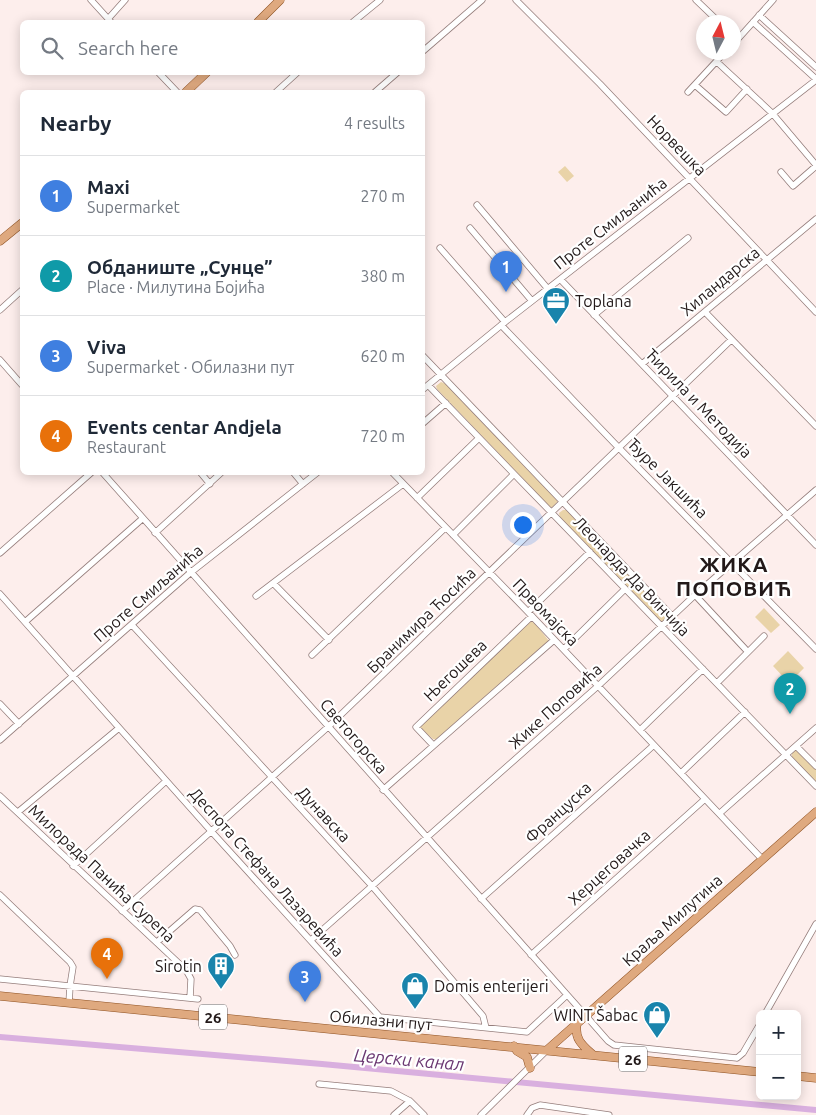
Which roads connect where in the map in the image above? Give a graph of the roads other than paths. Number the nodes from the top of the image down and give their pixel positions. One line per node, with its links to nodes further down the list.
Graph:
1 (91, 0): 11 (street)
2 (125, 0): 12 (street)
3 (280, 0): 13 (main road)
4 (380, 0): 14 (street)
5 (482, 0): 17 (street)
6 (516, 0): 35 (street, Норвешка)
7 (696, 0): 9 (street)
8 (773, 0): 10 (street)
9 (712, 15)
10 (760, 15): 15 (street); 19 (street)
11 (109, 20)
12 (111, 20)
13 (260, 20)
14 (355, 20)
15 (753, 22): 16 (street); 24 (street)
16 (741, 34)
17 (425, 49)
18 (717, 62): 25 (street); 26 (street)
19 (816, 67)
20 (161, 75): 27 (street)
21 (204, 75): 28 (main road)
22 (295, 75): 29 (street)
23 (395, 75): 30 (street)
24 (816, 80): 32 (street, Проте Смиљанића)
25 (695, 85): 26 (street); 31 (street)
26 (747, 89): 32 (street)
27 (175, 90)
28 (191, 90)
29 (278, 90)
30 (377, 90)
31 (688, 92)
32 (772, 113): 33 (street); 35 (street, Проте Смиљанића)
33 (816, 166): 34 (street)
34 (781, 172)
35 (689, 178): 43 (street, Норвешка); 44 (street, Проте Смиљанића)
36 (477, 205): 45 (street)
37 (816, 219): 43 (street, Хиландарска)
38 (20, 226): 41 (main road)
39 (470, 228): 47 (street)
40 (688, 238): 51 (street)
41 (0, 241)
42 (440, 248): 52 (street, Ђуре Јакшића)
43 (767, 260): 49 (street, Хиландарска); 50 (street, Норвешка)
44 (561, 280): 45 (street, Проте Смиљанића); 51 (street, Ћирила и Методија)
45 (548, 290): 47 (street, Проте Смиљанића)
46 (20, 292): 48 (street)
47 (532, 302): 52 (street, Проте Смиљанића)
48 (0, 310)
49 (705, 312): 53 (street); 56 (street, Хиландарска)
50 (816, 312)
51 (594, 315): 56 (street, Ћирила и Методија)
52 (503, 324): 57 (street, Проте Смиљанића); 66 (street, Ђуре Јакшића)
53 (731, 340): 61 (street, Бранимира Ћосића); 64 (street)
54 (425, 358): 57 (street, Леонарда Да Винчија)
55 (0, 360): 58 (street)
56 (642, 364): 61 (street, Ћирила и Методија)
57 (440, 374): 59 (street, Проте Смиљанића); 80 (street, Леонарда Да Винчија)
58 (20, 383)
59 (428, 385): 60 (street, Проте Смиљанића); 62 (street, Леонарда Да Винчија)
60 (425, 388)
61 (672, 396): 66 (street, Бранимира Ћосића); 82 (street, Ћирила и Методија)
62 (446, 403): 63 (street); 65 (street, Леонарда Да Винчија)
63 (425, 421)
64 (816, 426)
65 (479, 438): 67 (street, Леонарда Да Винчија); 79 (street)
66 (618, 447): 80 (street, Бранимира Ћосића); 90 (street, Ђуре Јакшића)
67 (514, 474): 81 (street, Леонарда Да Винчија); 86 (street)
68 (89, 475): 89 (street)
69 (105, 475): 83 (street, Светогорска)
70 (202, 475): 75 (street)
71 (219, 475): 75 (street)
72 (296, 475): 76 (street)
73 (314, 475): 76 (street, Проте Смиљанића)
74 (395, 475): 77 (street, Првомајска)
75 (210, 484): 85 (street)
76 (303, 484): 91 (street, Проте Смиљанића)
77 (403, 484): 79 (street, Првомајска); 93 (street)
78 (816, 490): 82 (street, Жике Поповића)
79 (417, 498): 84 (street, Првомајска)
80 (562, 502): 81 (street, Бранимира Ћосића); 99 (street, Леонарда Да Винчија)
81 (552, 512): 88 (street, Леонарда Да Винчија); 92 (street, Бранимира Ћосића)
82 (788, 516): 87 (street, Ћирила и Методија); 90 (street, Жике Поповића)
83 (142, 519): 85 (street, Светогорска); 100 (street)
84 (445, 528): 86 (street, Првомајска); 104 (street)
85 (155, 533): 91 (street, Светогорска)
86 (452, 535): 92 (street, Првомајска)
87 (816, 545)
88 (590, 552): 94 (street, Леонарда Да Винчија); 98 (street)
89 (0, 553)
90 (732, 564): 96 (street, Жике Поповића); 107 (street, Ђуре Јакшића)
91 (190, 573): 101 (street, Проте Смиљанића); 117 (street, Светогорска)
92 (490, 574): 98 (street, Првомајска); 117 (street, Бранимира Ћосића)
93 (274, 584): 97 (street); 104 (street)
94 (625, 589): 102 (street, Леонарда Да Винчија); 106 (street)
95 (0, 594): 100 (street, Деспота Стефана Лазаревића)
96 (695, 595): 99 (street, Жике Поповића); 108 (street)
97 (256, 596)
98 (530, 614): 105 (street, Првомајска); 122 (street, Његошева)
99 (672, 616): 102 (street, Жике Поповића)
100 (25, 622): 111 (street, Деспота Стефана Лазаревића)
101 (132, 625): 111 (street, Проте Смиљанића); 128 (street, Дунавска)
102 (662, 627): 110 (street, Леонарда Да Винчија); 113 (street, Жике Поповића)
103 (764, 636): 108 (street)
104 (329, 640): 109 (street)
105 (554, 640): 106 (street, Првомајска); 122 (street)
106 (564, 649): 113 (street, Првомајска)
107 (816, 649)
108 (748, 652): 112 (street)
109 (312, 655)
110 (703, 669): 112 (street, Леонарда Да Винчија); 120 (street)
111 (74, 677): 116 (street, Проте Смиљанића); 118 (street, Деспота Стефана Лазаревића)
112 (717, 683): 115 (street, Леонарда Да Винчија)
113 (598, 686): 120 (street, Првомајска); 138 (street, Жике Поповића)
114 (0, 704): 116 (street)
115 (745, 712): 125 (street, Леонарда Да Винчија); 127 (street)
116 (19, 724): 121 (street, Проте Смиљанића)
117 (328, 727): 128 (street, Бранимира Ћосића); 131 (street, Светогорска)
118 (119, 728): 129 (street, Деспота Стефана Лазаревића); 134 (street)
119 (816, 728): 124 (street)
120 (640, 730): 123 (street, Првомајска)
121 (0, 740)
122 (433, 745): 131 (street)
123 (654, 745): 127 (street, Првомајска); 143 (street, Француска)
124 (796, 746): 125 (street); 126 (street)
125 (786, 754): 130 (street, Леонарда Да Винчија); 136 (street)
126 (816, 766)
127 (681, 773): 133 (street, Првомајска)
128 (272, 777): 137 (street, Бранимира Ћосића); 141 (street, Дунавска)
129 (166, 781): 137 (street, Деспота Стефана Лазаревића); 140 (street)
130 (816, 786)
131 (383, 790): 138 (street, Светогорска)
132 (0, 796): 134 (street, Милорада Панића Сурепа)
133 (705, 799): 136 (street, Првомајска); 149 (street, Херцеговачка)
134 (18, 812): 140 (street, Милорада Панића Сурепа)
135 (816, 812): 139 (main road, Краља Милутина)
136 (720, 813): 139 (street, Првомајска)
137 (211, 831): 144 (street, Бранимира Ћосића); 146 (street, Деспота Стефана Лазаревића)
138 (427, 839): 141 (street, Жике Поповића); 143 (street, Светогорска)
139 (762, 859): 158 (main road, Краља Милутина)
140 (73, 866): 144 (street, Милорада Панића Сурепа)
141 (372, 886): 146 (street, Жике Поповића); 160 (street, Дунавска)
142 (0, 895): 151 (street)
143 (481, 899): 149 (street, Светогорска)
144 (122, 911): 147 (street, Милорада Панића Сурепа)
145 (816, 924): 157 (street)
146 (311, 940): 160 (street, Деспота Стефана Лазаревића)
147 (156, 942): 148 (street); 154 (street, Милорада Панића Сурепа)
148 (235, 955)
149 (531, 955): 152 (street, Светогорска)
150 (0, 979): 151 (street)
151 (70, 986): 154 (street); 156 (street)
152 (567, 995): 158 (street, Светогорска); 160 (street, Деспота Стефана Лазаревића)
153 (0, 996): 156 (main road, Обилазни пут / 26)
154 (190, 998): 155 (street)
155 (198, 999)
156 (70, 1002): 162 (main road, Обилазни пут / 26)
157 (767, 1010)
158 (586, 1016): 159 (main road, Краља Милутина); 165 (street, Светогорска)
159 (577, 1023): 163 (main road, Краља Милутина); 164 (main road)
160 (486, 1028)
161 (756, 1031): 165 (street)
162 (514, 1046): 163 (main road, Обилазни пут / 26); 166 (main road)
163 (547, 1050): 164 (main road, Обилазни пут / 26); 166 (street)
164 (593, 1055): 167 (main road, Обилазни пут / 26)
165 (737, 1058): 167 (street)
166 (529, 1069): 175 (street)
167 (741, 1070): 168 (main road, Обилазни пут / 26)
168 (756, 1072)
169 (801, 1076): 170 (main road)
170 (816, 1078)
171 (319, 1084): 172 (street)
172 (410, 1101): 173 (street); 174 (street)
173 (394, 1115)
174 (424, 1115)
175 (481, 1115)
176 (527, 1115): 177 (street)
177 (609, 1115)

